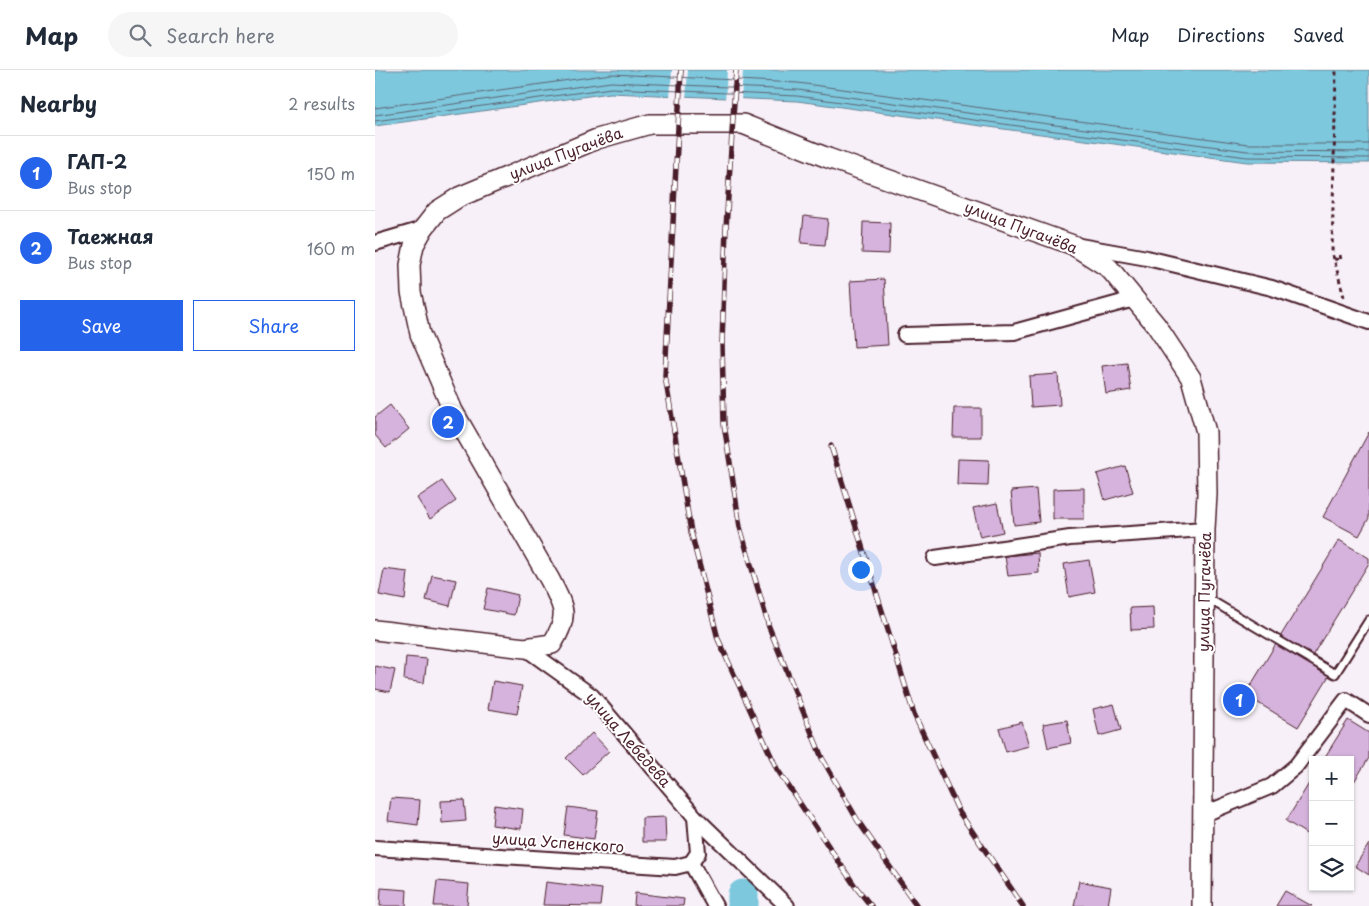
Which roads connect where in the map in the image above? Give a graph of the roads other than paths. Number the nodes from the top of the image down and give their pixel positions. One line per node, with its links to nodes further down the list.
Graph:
1 (423, 229): 2 (street); 3 (street, улица Пугачёва); 12 (street, улица Пугачёва)
2 (375, 242)
3 (1073, 245): 4 (street, улица Пугачёва); 5 (street)
4 (1133, 299): 6 (street); 7 (street, улица Пугачёва)
5 (1369, 322)
6 (905, 335)
7 (1205, 529): 8 (street); 9 (street, улица Пугачёва)
8 (935, 558)
9 (1204, 597): 10 (lane); 14 (street, улица Пугачёва)
10 (1369, 620)
11 (375, 630): 12 (street, улица Лебедева)
12 (525, 648): 15 (street, улица Лебедева)
13 (1369, 714): 14 (street)
14 (1202, 815): 20 (street, улица Пугачёва)
15 (695, 817): 17 (street); 19 (street, улица Лебедева)
16 (375, 848): 17 (street, улица Успенского)
17 (691, 863): 18 (street)
18 (715, 906)
19 (787, 906)
20 (1203, 906)

